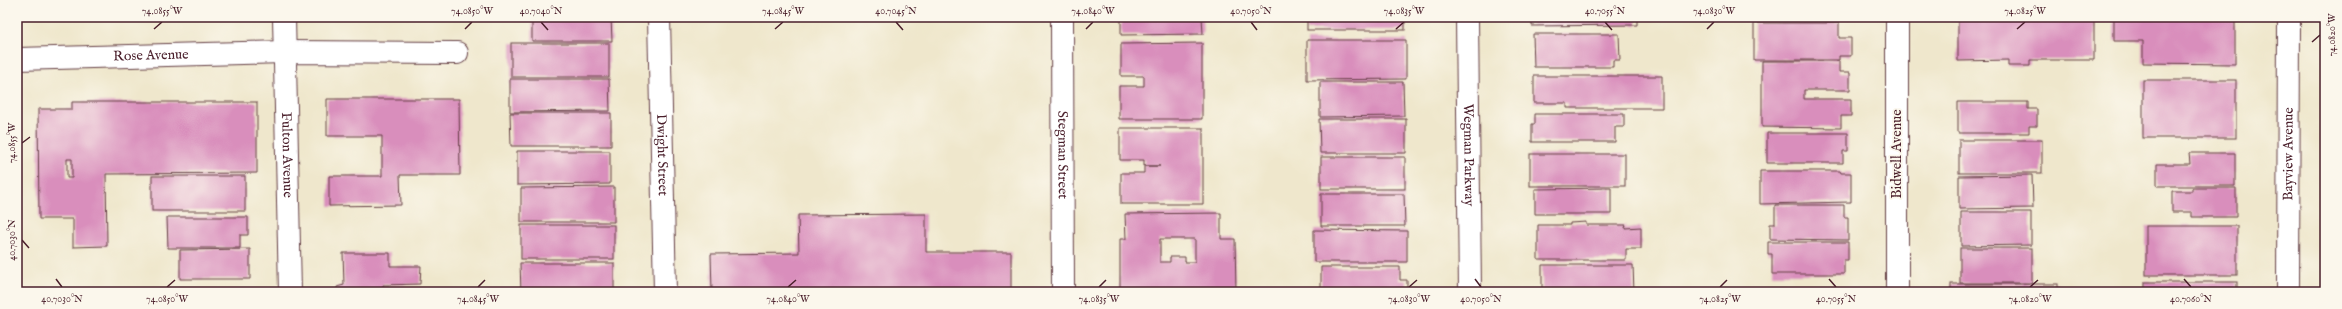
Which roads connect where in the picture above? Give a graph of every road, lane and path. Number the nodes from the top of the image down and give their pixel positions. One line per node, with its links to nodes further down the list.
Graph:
1 (284, 17): 7 (street, Fulton Avenue)
2 (659, 17): 11 (street, Dwight Street)
3 (1062, 17): 12 (street, Stegman Street)
4 (1467, 17): 13 (street, Wegman Parkway)
5 (1897, 17): 14 (street, Bidwell Avenue)
6 (2288, 17): 15 (street, Bayview Avenue)
7 (284, 52): 8 (street, Rose Avenue); 9 (street, Rose Avenue); 10 (street, Fulton Avenue)
8 (457, 53)
9 (17, 59)
10 (290, 292)
11 (666, 292)
12 (1063, 292)
13 (1470, 292)
14 (1898, 292)
15 (2288, 292)

